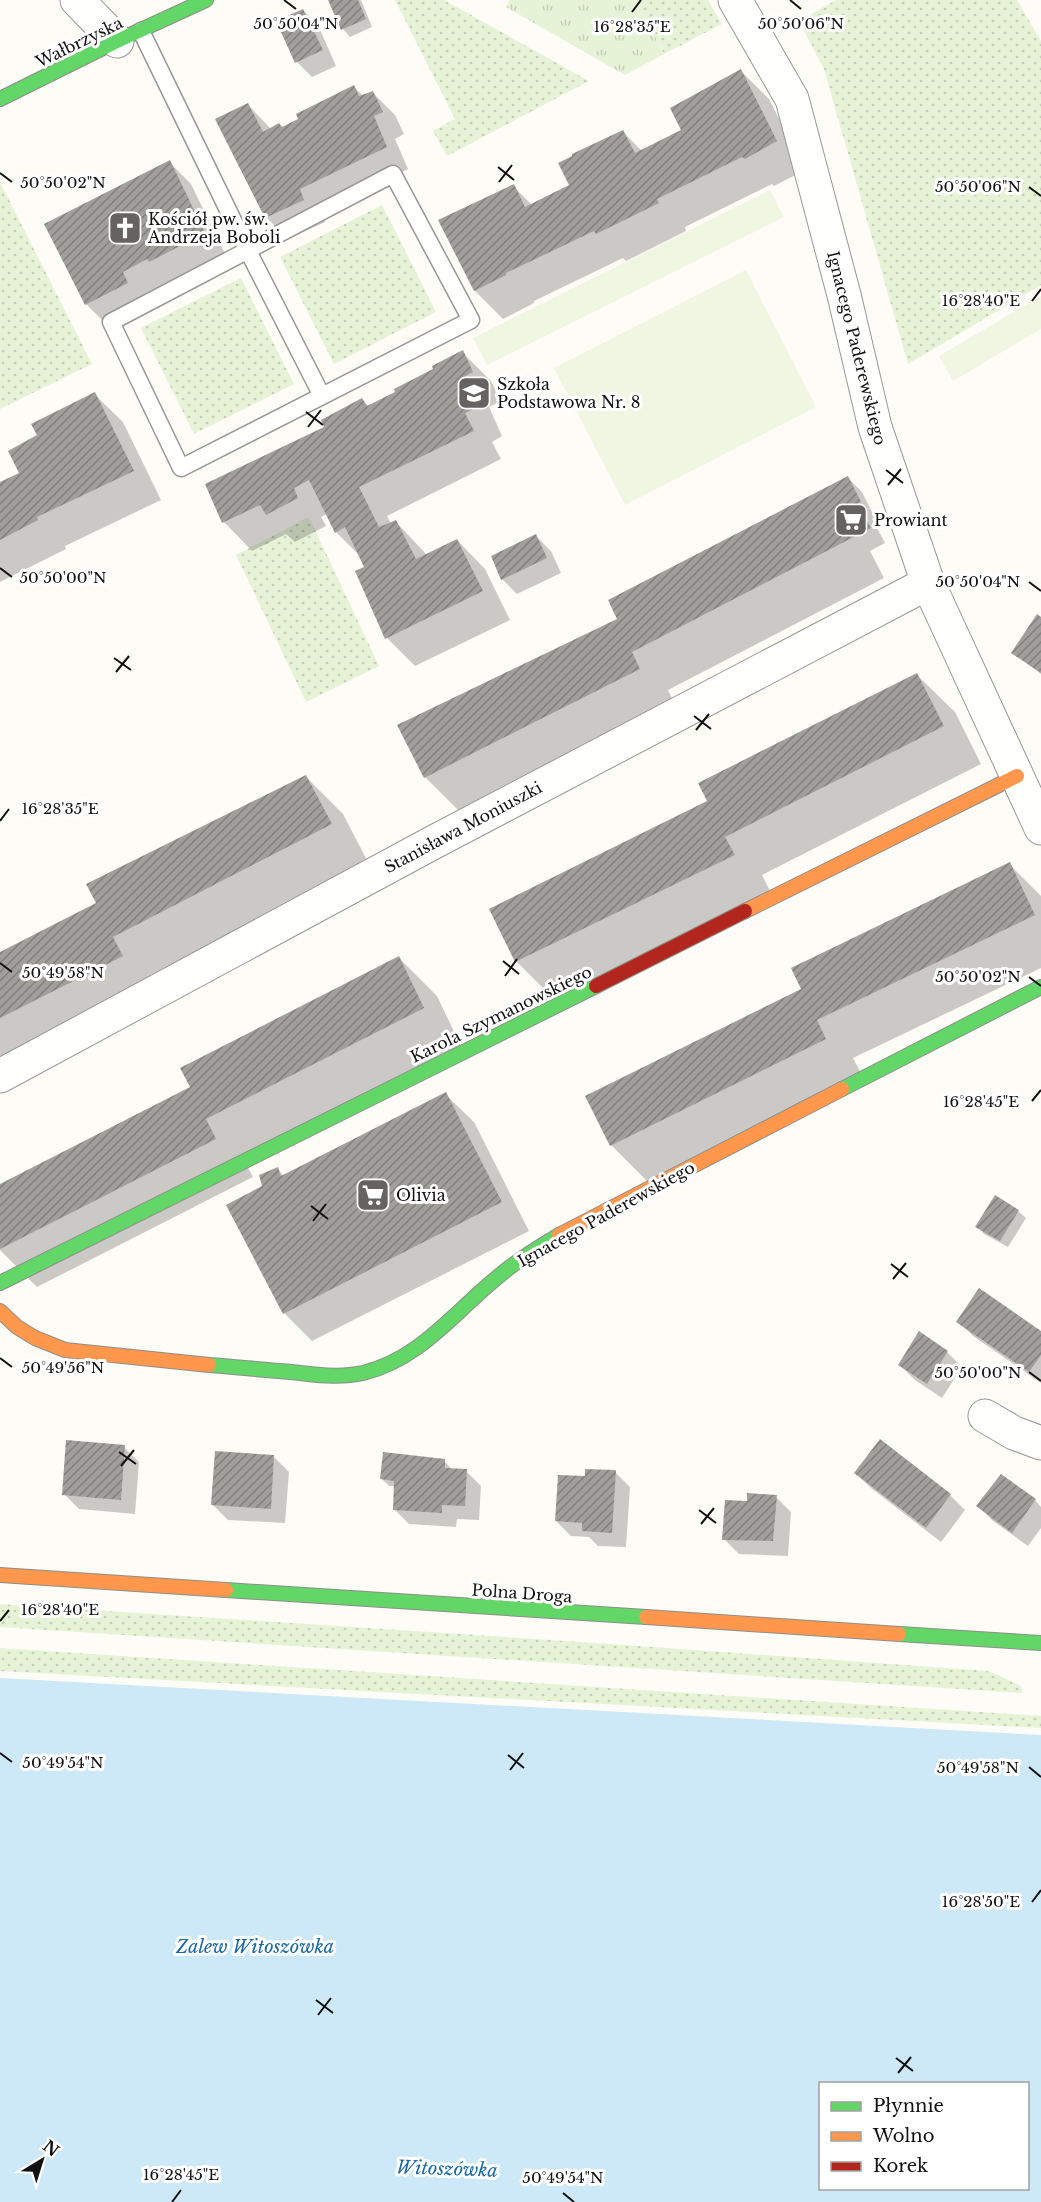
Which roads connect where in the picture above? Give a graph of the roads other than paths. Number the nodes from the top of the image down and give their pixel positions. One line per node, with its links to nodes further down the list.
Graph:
1 (77, 0): 4 (street)
2 (206, 0): 4 (street, Wałbrzyska)
3 (735, 0): 8 (street, Ignacego Paderewskiego)
4 (129, 36): 5 (street, Wałbrzyska); 6 (lane)
5 (0, 99)
6 (247, 249): 7 (lane); 7 (lane); 7 (lane)
7 (322, 396)
8 (928, 583): 9 (street, Ignacego Paderewskiego); 12 (street, Stanisława Moniuszki)
9 (1017, 776): 10 (street, Ignacego Paderewskiego); 13 (street, Karola Szymanowskiego)
10 (1041, 828)
11 (1041, 987): 14 (street, Ignacego Paderewskiego)
12 (0, 1076)
13 (0, 1283)
14 (0, 1311)
15 (985, 1416): 16 (street)
16 (1041, 1443)
17 (0, 1575): 18 (street, Polna Droga)
18 (1041, 1642)

